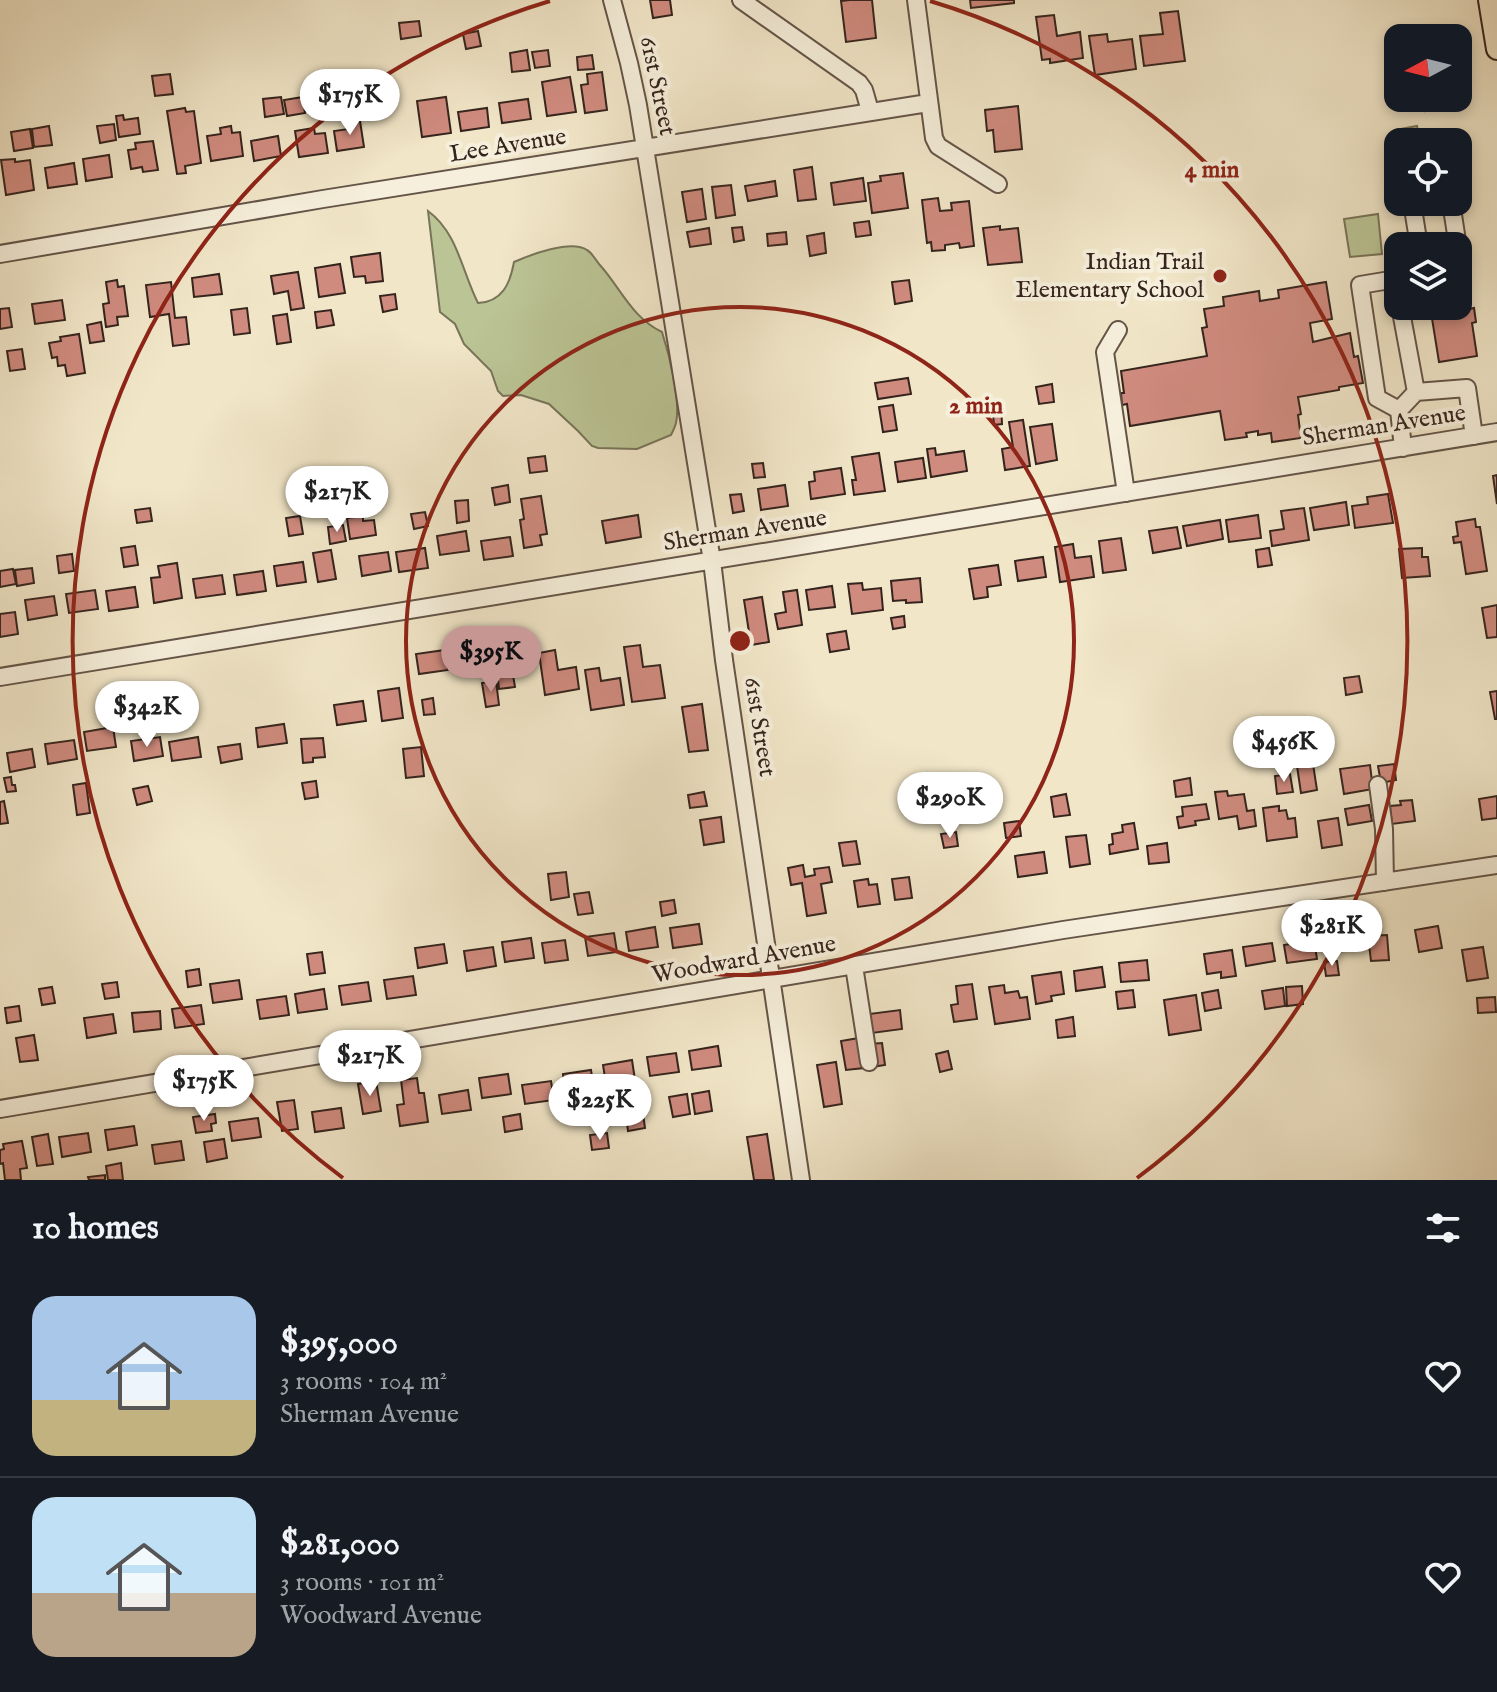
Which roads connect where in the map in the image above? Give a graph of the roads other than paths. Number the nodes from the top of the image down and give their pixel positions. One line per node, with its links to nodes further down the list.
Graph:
1 (612, 0): 8 (street, 61st Street)
2 (741, 0): 7 (street)
3 (916, 0): 6 (street)
4 (1489, 0): 5 (main road)
5 (1497, 49)
6 (928, 103): 7 (street, Lee Avenue); 9 (street)
7 (870, 111): 8 (street, Lee Avenue)
8 (645, 148): 10 (street, Lee Avenue); 20 (street, 61st Street)
9 (998, 184)
10 (0, 254)
11 (1384, 280): 15 (street)
12 (1403, 320): 14 (street)
13 (1118, 330): 19 (street)
14 (1416, 392): 15 (street); 17 (street)
15 (1399, 410): 18 (street)
16 (1497, 432): 17 (street, Sherman Avenue)
17 (1474, 436): 18 (street, Sherman Avenue)
18 (1403, 448): 19 (street, Sherman Avenue)
19 (1126, 493): 20 (street, Sherman Avenue)
20 (712, 561): 21 (street, Sherman Avenue); 26 (street, 61st Street)
21 (0, 677)
22 (1378, 785): 24 (street)
23 (1497, 865): 24 (street, Woodward Avenue)
24 (1393, 881): 25 (street, Woodward Avenue)
25 (854, 966): 26 (street, Woodward Avenue); 27 (street)
26 (773, 980): 28 (street, Woodward Avenue); 29 (street, 61st Street)
27 (869, 1062)
28 (0, 1109)
29 (801, 1180)

